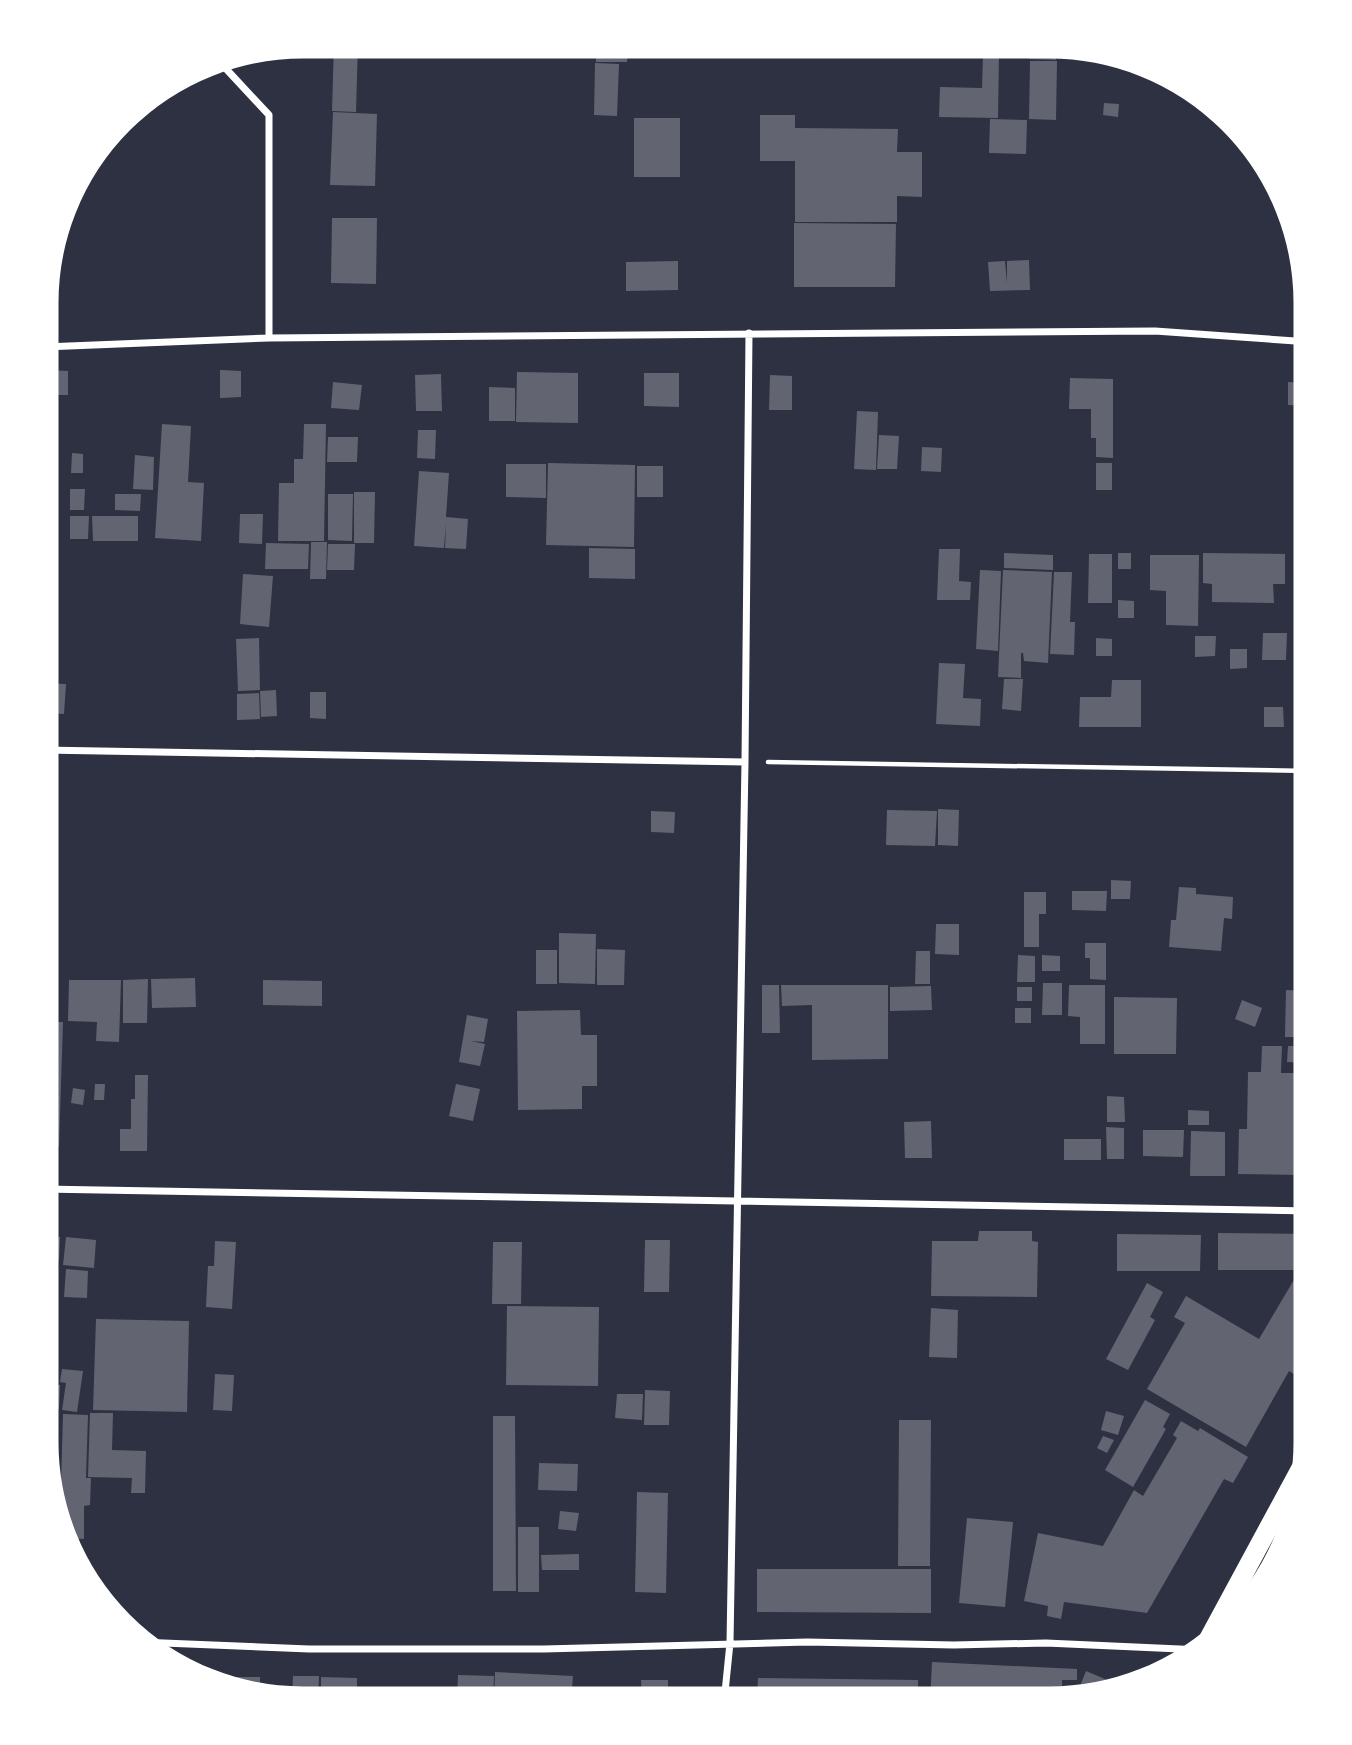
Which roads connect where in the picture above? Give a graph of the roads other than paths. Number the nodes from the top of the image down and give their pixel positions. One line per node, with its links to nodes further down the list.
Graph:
1 (224, 67): 3 (street)
2 (749, 333): 3 (street); 4 (street); 7 (street)
3 (269, 338): 5 (street)
4 (1298, 341)
5 (54, 347)
6 (54, 750): 7 (street)
7 (745, 762): 9 (street)
8 (54, 1189): 9 (street)
9 (738, 1200): 10 (street); 14 (street)
10 (1297, 1211)
11 (1290, 1503): 12 (highway)
12 (1218, 1624)
13 (157, 1643): 14 (street)
14 (730, 1643): 15 (street); 16 (street)
15 (1187, 1649)
16 (725, 1690)

